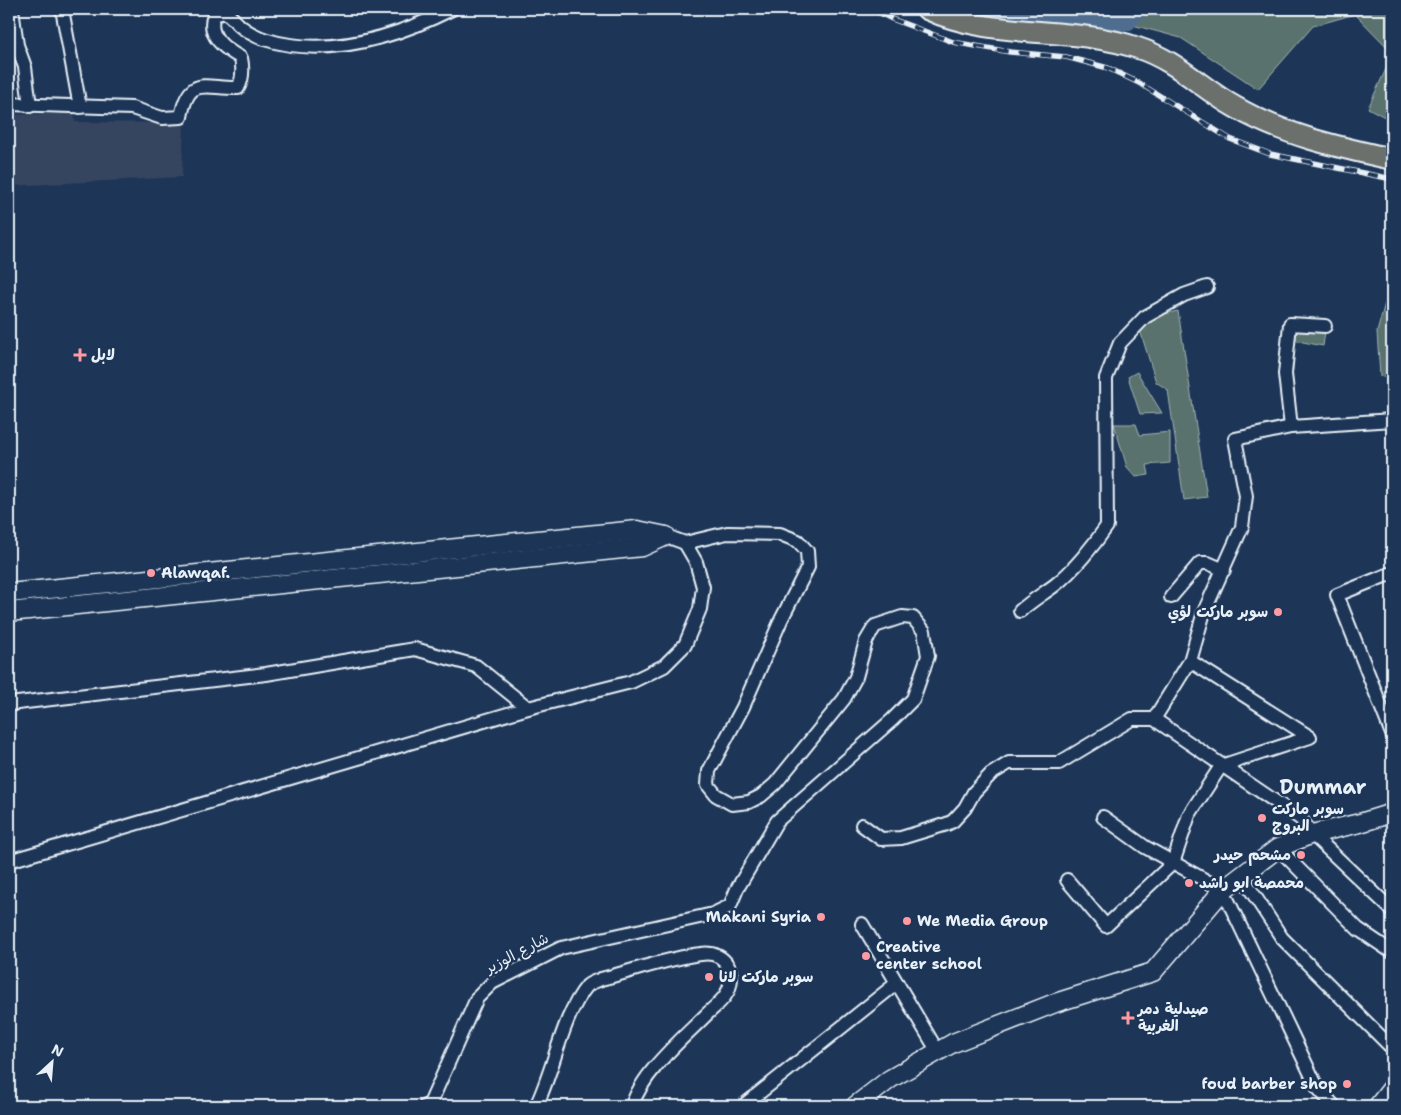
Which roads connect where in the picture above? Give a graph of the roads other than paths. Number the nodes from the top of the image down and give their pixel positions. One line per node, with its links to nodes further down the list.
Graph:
1 (12, 9): 6 (street)
2 (62, 9): 7 (street)
3 (452, 9): 7 (street)
4 (927, 9): 8 (main road)
5 (9, 104): 6 (street)
6 (30, 106): 7 (street)
7 (80, 106)
8 (1392, 159)
9 (1207, 287): 19 (street)
10 (1325, 326): 12 (street)
11 (1392, 420): 12 (street)
12 (1291, 427): 15 (street)
13 (666, 536): 14 (street); 17 (street); 20 (street)
14 (685, 543): 23 (street); 44 (street, شارع الوزير)
15 (1224, 570): 18 (street); 21 (street)
16 (1392, 573): 25 (street)
17 (9, 593)
18 (1172, 597)
19 (1020, 611)
20 (9, 612)
21 (1190, 661): 24 (street); 26 (street)
22 (9, 704): 23 (street)
23 (528, 708): 32 (street)
24 (1154, 719): 26 (street); 29 (street)
25 (1392, 734)
26 (1221, 766): 30 (street); 33 (street)
27 (1392, 814): 30 (street)
28 (1103, 817): 33 (street)
29 (862, 825)
30 (1312, 834): 31 (street); 37 (street)
31 (1278, 848): 34 (street); 39 (street)
32 (9, 861)
33 (1173, 863): 35 (street); 36 (street)
34 (1242, 875): 36 (street); 41 (street)
35 (1067, 880)
36 (1223, 890): 42 (street); 49 (street)
37 (1392, 910)
38 (862, 924): 40 (street)
39 (1392, 952)
40 (897, 983): 42 (street); 47 (street)
41 (1392, 1048)
42 (938, 1052): 48 (street)
43 (1392, 1088): 50 (street)
44 (425, 1106)
45 (536, 1106): 46 (street)
46 (632, 1106)
47 (743, 1106)
48 (855, 1106)
49 (1334, 1106)
50 (1378, 1106)

